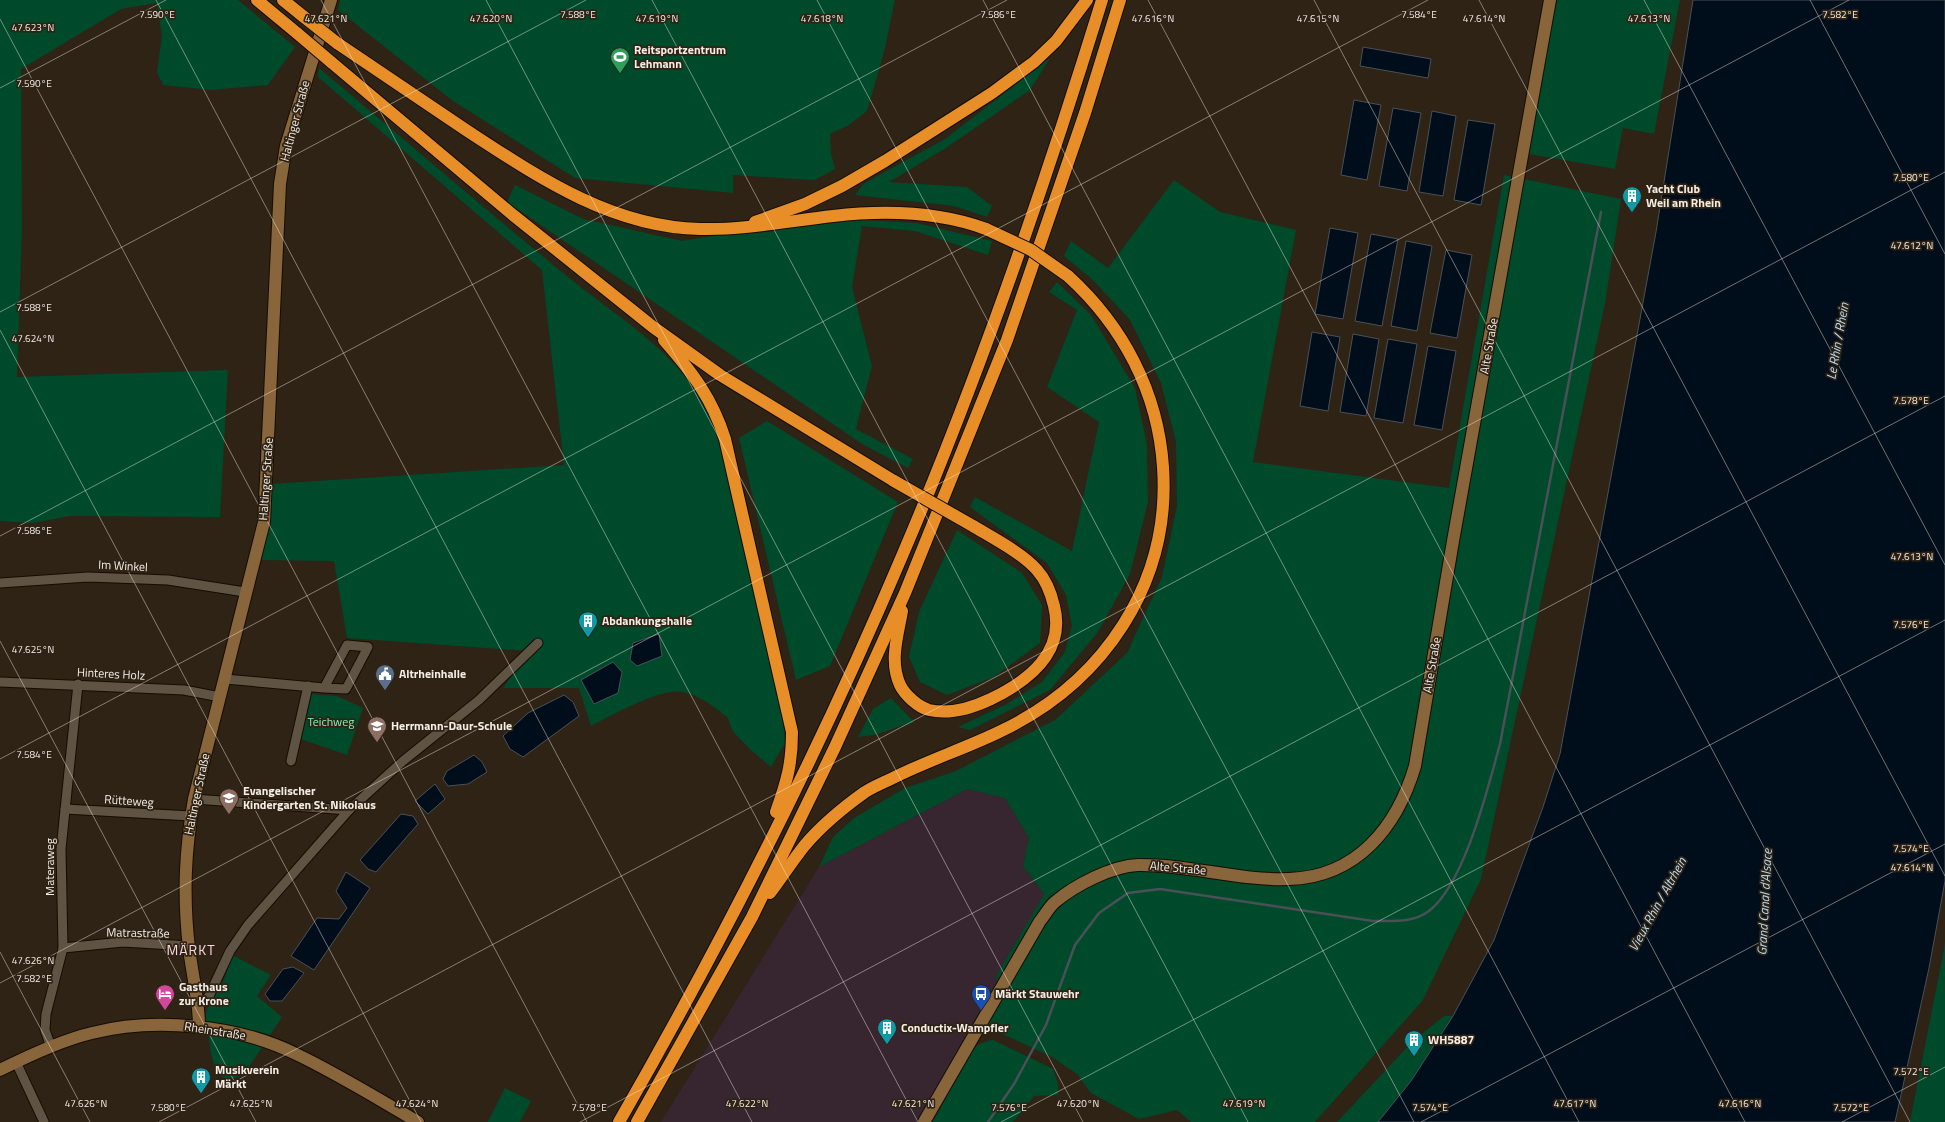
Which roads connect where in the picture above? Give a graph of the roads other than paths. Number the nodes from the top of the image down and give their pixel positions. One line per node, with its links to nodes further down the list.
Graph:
1 (257, 0): 9 (highway, bridge)
2 (283, 0): 8 (highway, bridge)
3 (331, 0): 11 (street, Haltinger Straße)
4 (1087, 0): 8 (highway)
5 (1102, 0): 25 (highway)
6 (1120, 0): 12 (highway)
7 (1550, 0): 38 (street, Alte Straße)
8 (736, 228): 26 (highway, bridge)
9 (653, 327): 12 (highway, bridge); 25 (highway)
10 (0, 583): 11 (street, Im Winkel)
11 (245, 592): 14 (street, Haltinger Straße)
12 (905, 593): 26 (highway)
13 (538, 643): 23 (street)
14 (224, 678): 17 (street); 19 (street, Haltinger Straße)
15 (0, 682): 16 (street, Hinteres Holz)
16 (78, 684): 19 (street, Hinteres Holz); 22 (street, Materaweg)
17 (308, 686): 18 (street); 20 (street)
18 (324, 688): 18 (street)
19 (220, 697): 21 (street, Haltinger Straße)
20 (292, 761)
21 (194, 799): 23 (street); 24 (street, Haltinger Straße)
22 (65, 809): 24 (street, Rütteweg); 28 (street, Materaweg)
23 (349, 810): 29 (street)
24 (191, 816): 27 (street, Haltinger Straße)
25 (766, 847): 36 (highway)
26 (752, 917): 37 (highway)
27 (189, 946): 28 (street, Matrastraße); 29 (street, Haltinger Straße)
28 (63, 948): 31 (street, Materaweg)
29 (198, 1003): 30 (street, Haltinger Straße)
30 (199, 1026): 31 (street, Rheinstraße); 35 (street, Rheinstraße)
31 (51, 1047): 32 (street, Rheinstraße)
32 (16, 1062): 33 (street, Rheinstraße); 34 (street)
33 (0, 1070)
34 (44, 1122)
35 (418, 1122)
36 (619, 1122)
37 (637, 1122)
38 (924, 1122)

